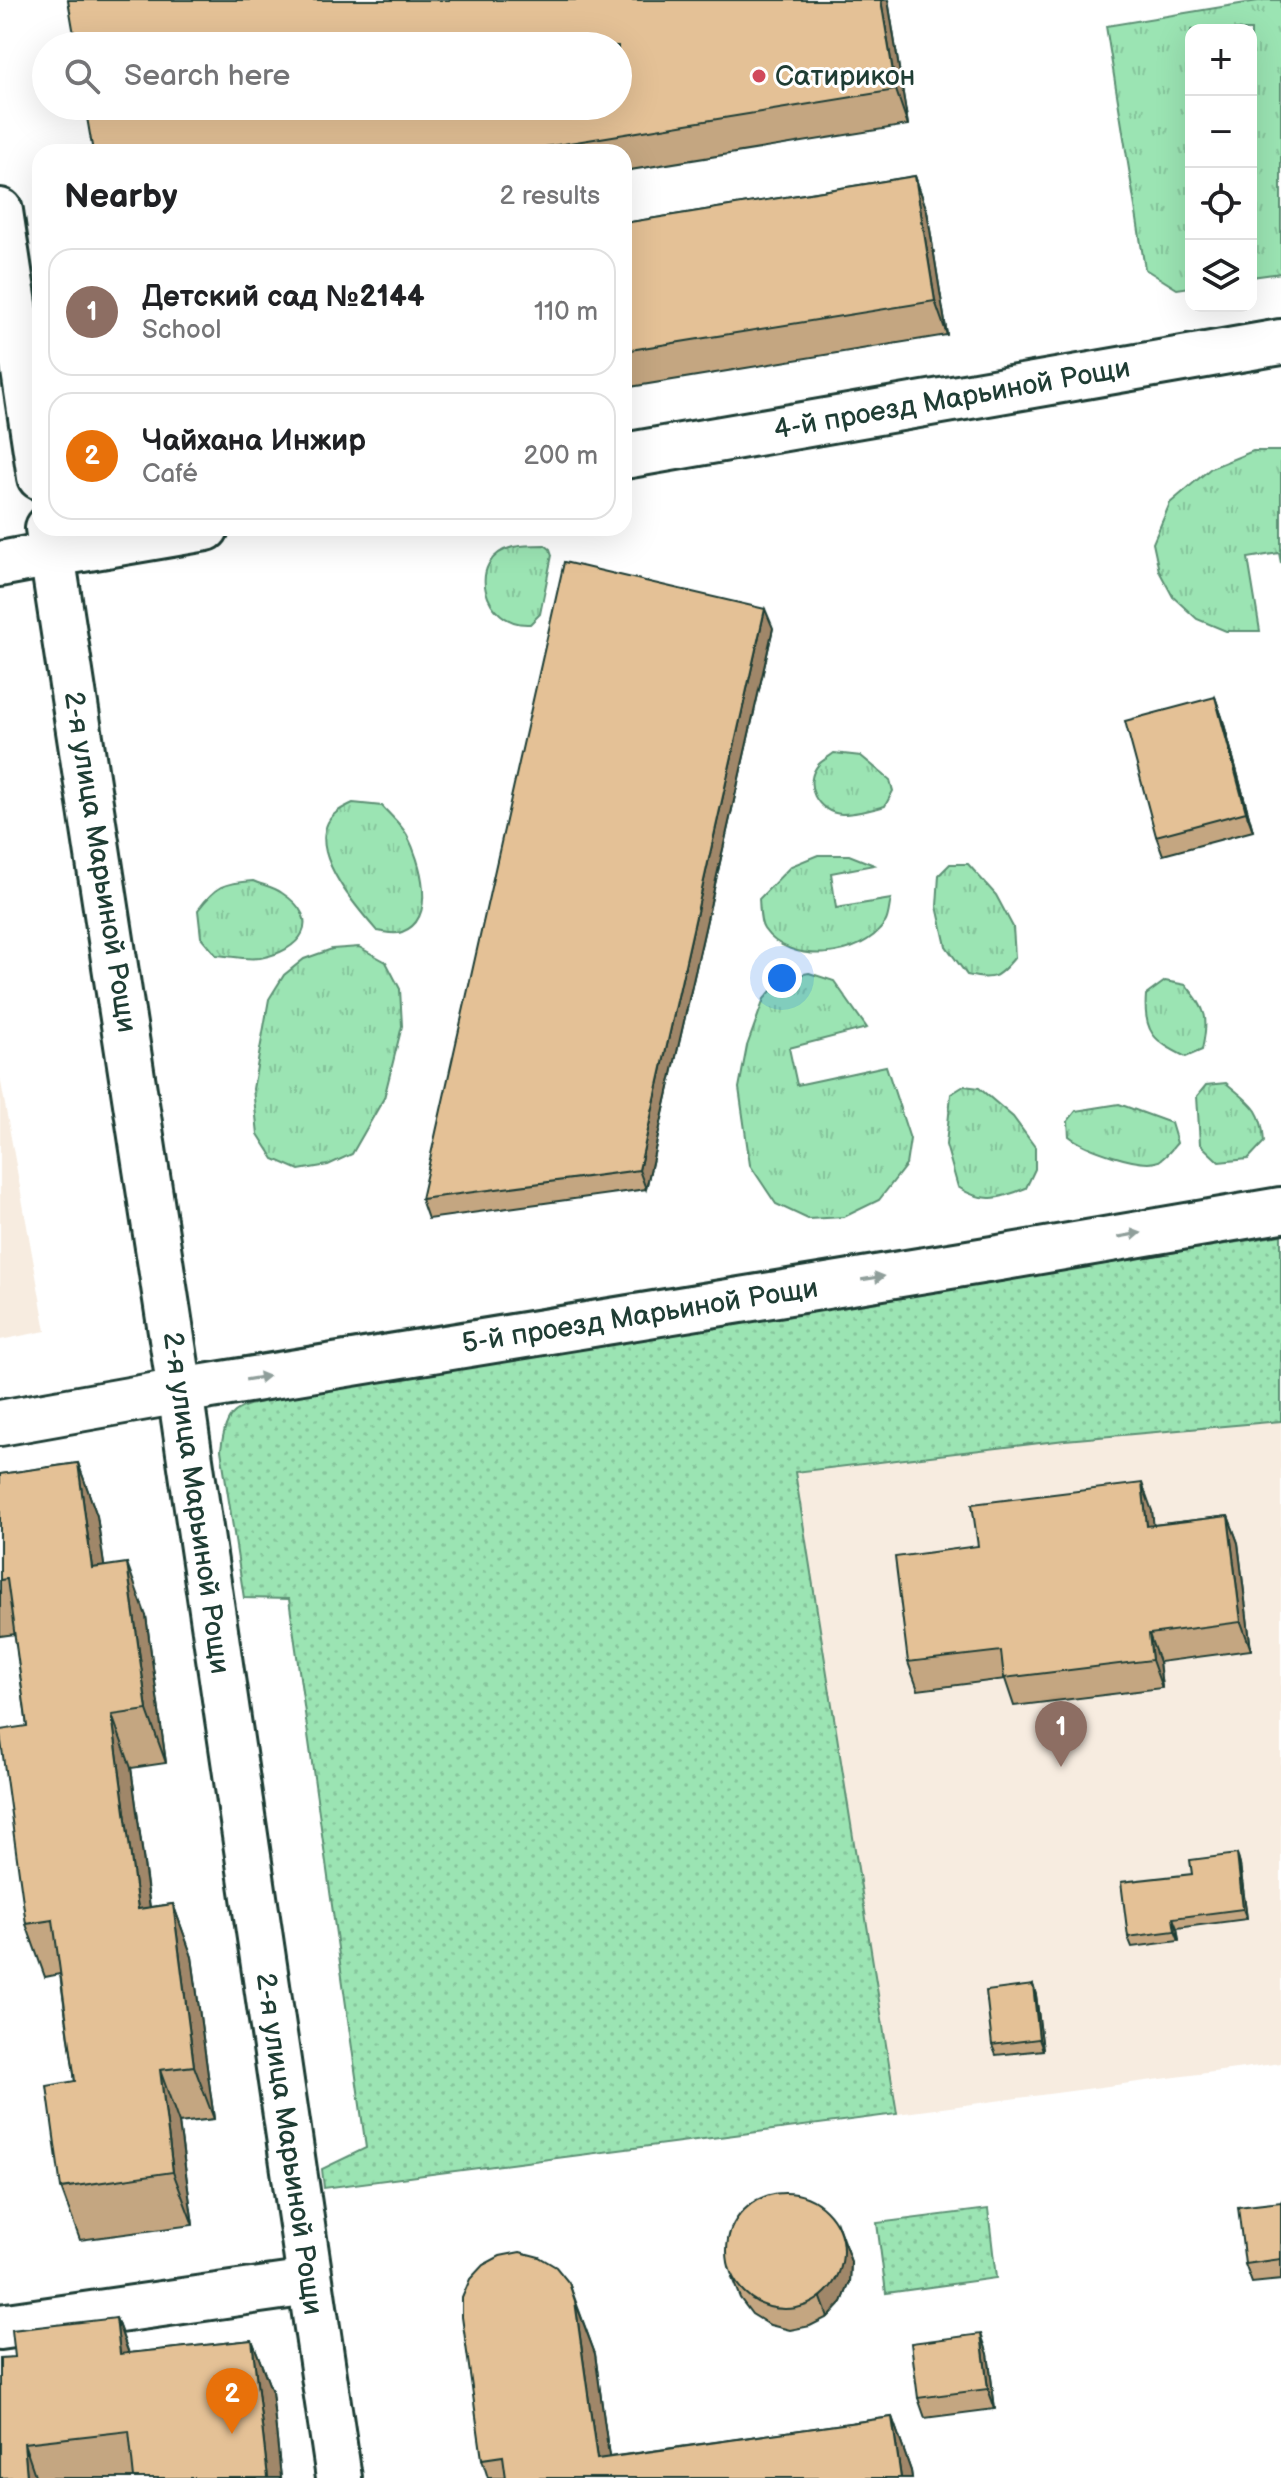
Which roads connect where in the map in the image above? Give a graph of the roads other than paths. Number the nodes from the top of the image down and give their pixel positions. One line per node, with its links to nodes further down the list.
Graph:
1 (0, 211): 3 (street)
2 (1281, 342): 4 (street, 4-й проезд Марьиной Рощи)
3 (32, 424)
4 (632, 455)
5 (110, 536): 6 (street)
6 (50, 541): 7 (street); 9 (street, 2-я улица Марьиной Рощи)
7 (0, 564)
8 (1281, 1210): 9 (street, 5-й проезд Марьиной Рощи, one-way to 8)
9 (180, 1391): 10 (street, 5-й проезд Марьиной Рощи); 11 (street, 2-я улица Марьиной Рощи)
10 (0, 1423)
11 (309, 2283): 12 (street); 13 (street, 2-я улица Марьиной Рощи)
12 (0, 2327)
13 (339, 2478)

